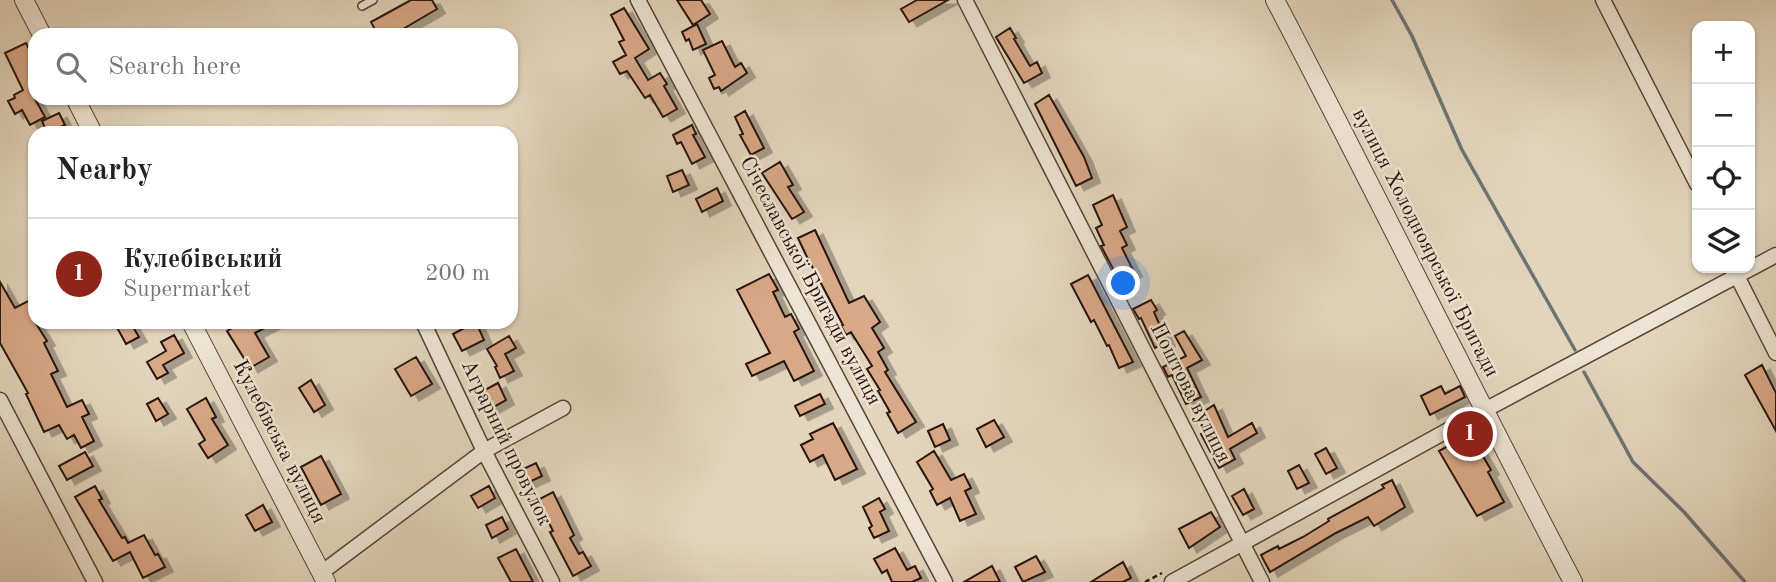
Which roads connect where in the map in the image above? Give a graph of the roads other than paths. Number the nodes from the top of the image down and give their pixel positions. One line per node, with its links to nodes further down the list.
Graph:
1 (24, 0): 8 (street)
2 (373, 0): 7 (lane)
3 (638, 0): 27 (street, Січеславської Бригади вулиця)
4 (965, 0): 23 (street, Поштова вулиця)
5 (1275, 0): 21 (street, вулиця Холодноярської Бригади)
6 (1603, 0): 11 (street)
7 (362, 6)
8 (38, 28)
9 (79, 105): 10 (street)
10 (89, 126)
11 (1692, 174)
12 (1776, 255): 13 (street)
13 (1755, 264)
14 (1733, 273): 21 (street)
15 (1736, 273): 18 (street)
16 (195, 329): 24 (street, Кулебівська вулиця)
17 (427, 329): 22 (street, Аграрний провулок)
18 (1776, 353)
19 (0, 400): 25 (street)
20 (563, 408): 22 (street)
21 (1483, 411): 23 (street); 30 (street, вулиця Холодноярської Бригади)
22 (484, 451): 24 (street); 26 (street, Аграрний провулок)
23 (1243, 543): 28 (street); 29 (street, Поштова вулиця)
24 (323, 578)
25 (95, 582)
26 (552, 582)
27 (945, 582)
28 (1172, 582)
29 (1262, 582)
30 (1573, 582)

